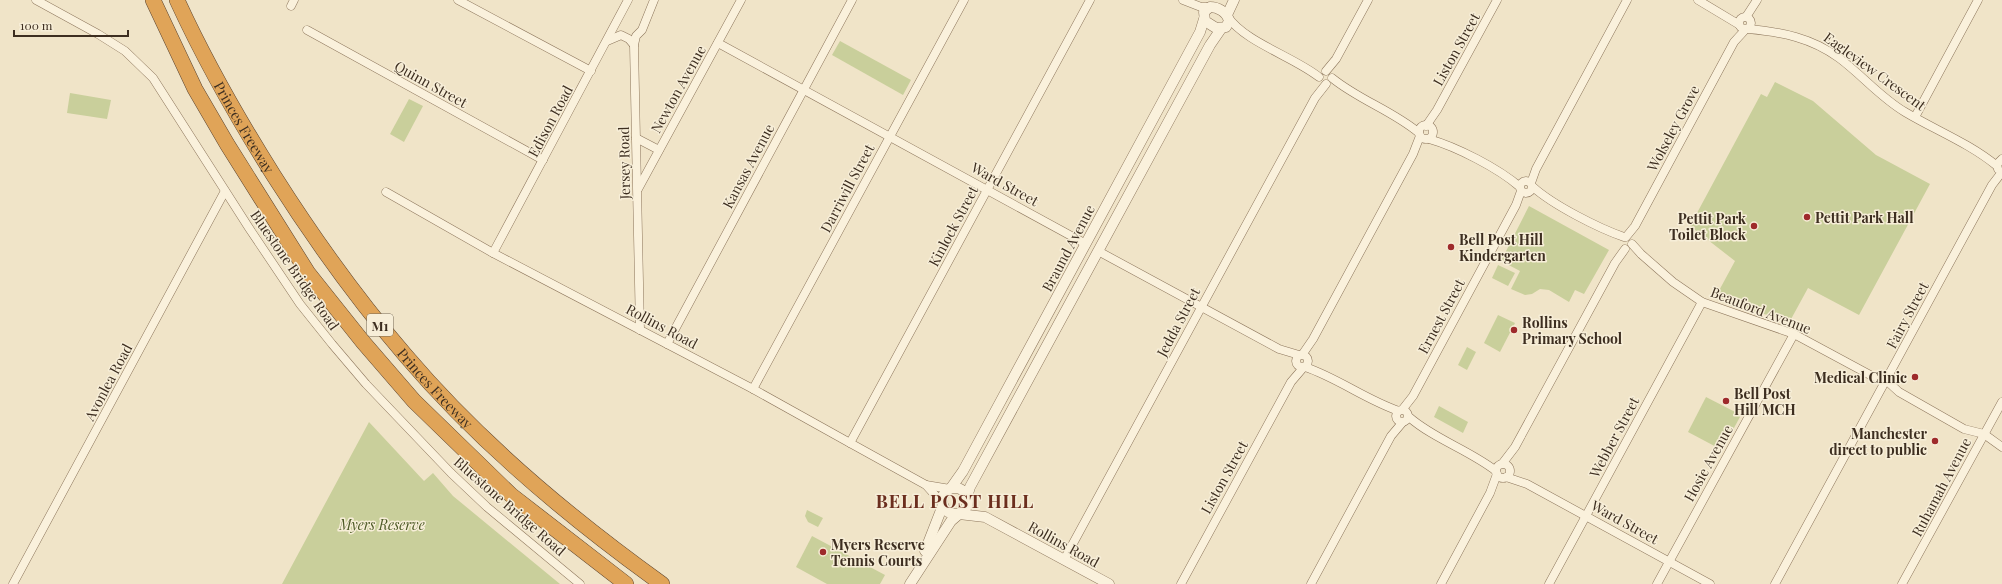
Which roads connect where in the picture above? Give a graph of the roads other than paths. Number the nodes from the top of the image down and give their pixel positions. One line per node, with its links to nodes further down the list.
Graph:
1 (36, 0): 44 (street, Bluestone Bridge Road)
2 (153, 0): 76 (highway, Princes Freeway / M1)
3 (177, 0): 77 (highway, Princes Freeway / M1)
4 (458, 0): 31 (street)
5 (628, 0): 21 (street, Edison Road)
6 (654, 0): 28 (street)
7 (741, 0): 30 (street, Newton Avenue)
8 (852, 0): 33 (street, Kansas Avenue)
9 (964, 0): 36 (street, Darriwill Street)
10 (1090, 0): 43 (street, Kinlock Street)
11 (1234, 0): 20 (street)
12 (1368, 0): 32 (street, Jedda Street)
13 (1497, 0): 35 (street, Liston Street)
14 (1627, 0): 41 (street, Ernest Street)
15 (1698, 0): 23 (street, Eagleview Crescent)
16 (1978, 0): 34 (street)
17 (1185, 1): 19 (street); 22 (street)
18 (1757, 1): 23 (street, Wolseley Grove)
19 (1213, 5): 20 (street); 22 (street)
20 (1228, 16): 24 (street); 26 (street, Beauford Avenue)
21 (619, 18): 27 (street); 29 (street, Edison Road)
22 (1204, 18): 24 (street); 47 (street, Braund Avenue)
23 (1745, 23): 34 (street, Eagleview Crescent); 46 (street, Wolseley Grove)
24 (1222, 28): 26 (street, Beauford Avenue); 48 (street, Braund Avenue)
25 (307, 30): 39 (street, Quinn Street)
26 (1241, 32): 32 (street, Beauford Avenue)
27 (621, 35): 28 (street); 29 (street)
28 (633, 40): 37 (street, Jersey Road)
29 (607, 41): 31 (street, Edison Road)
30 (718, 43): 33 (street, Ward Street); 38 (street, Newton Avenue)
31 (591, 71): 39 (street, Edison Road)
32 (1326, 77): 35 (street, Beauford Avenue); 51 (street, Jedda Street)
33 (804, 90): 36 (street, Ward Street); 54 (street, Kansas Avenue)
34 (1915, 117): 40 (street, Eagleview Crescent)
35 (1426, 132): 41 (street, Beauford Avenue); 55 (street, Liston Street)
36 (890, 137): 43 (street, Ward Street); 57 (street, Darriwill Street)
37 (636, 138): 38 (street); 42 (street, Jersey Road)
38 (659, 150): 42 (street, Newton Avenue)
39 (543, 160): 49 (street, Edison Road)
40 (2000, 166): 56 (street, Fairy Street)
41 (1526, 187): 46 (street, Beauford Avenue); 59 (street, Ernest Street)
42 (637, 190): 52 (street, Jersey Road)
43 (987, 190): 47 (street, Ward Street); 61 (street, Kinlock Street)
44 (225, 191): 74 (street, Avonlea Road); 75 (street, Bluestone Bridge Road)
45 (386, 192): 49 (street, Rollins Road)
46 (1626, 243): 50 (street, Beauford Avenue); 63 (street, Wolseley Grove)
47 (1086, 244): 48 (street, Ward Street); 65 (street, Braund Avenue)
48 (1098, 251): 51 (street, Ward Street); 66 (street, Braund Avenue)
49 (493, 253): 52 (street, Rollins Road)
50 (1702, 302): 53 (street, Beauford Avenue); 69 (street, Webber Street)
51 (1201, 307): 55 (street, Ward Street); 71 (street, Jedda Street)
52 (640, 330): 54 (street, Rollins Road)
53 (1794, 334): 56 (street, Beauford Avenue); 72 (street, Hosie Avenue)
54 (667, 344): 57 (street, Rollins Road)
55 (1302, 361): 59 (street, Ward Street); 80 (street, Liston Street)
56 (1887, 381): 60 (street, Beauford Avenue); 86 (street, Fairy Street)
57 (753, 389): 61 (street, Rollins Road)
58 (2002, 402): 60 (street, Ruhamah Avenue)
59 (1402, 417): 63 (street, Ward Street); 81 (street, Ernest Street)
60 (1984, 434): 62 (street); 87 (street, Ruhamah Avenue)
61 (850, 443): 64 (street, Rollins Road)
62 (2002, 447)
63 (1502, 471): 69 (street, Ward Street); 82 (street, Wolseley Grove)
64 (926, 485): 65 (street, Rollins Road); 67 (street, Rollins Road)
65 (950, 489): 66 (street); 67 (street)
66 (968, 498): 68 (street); 70 (street, Rollins Road)
67 (942, 504): 68 (street); 73 (street)
68 (959, 514): 70 (street, Rollins Road); 73 (street)
69 (1586, 516): 72 (street, Ward Street); 83 (street, Webber Street)
70 (984, 517): 71 (street, Rollins Road)
71 (1064, 560): 79 (street, Rollins Road)
72 (1669, 562): 84 (street, Hosie Avenue); 85 (street, Ward Street)
73 (918, 570): 78 (street)
74 (13, 584)
75 (580, 584)
76 (626, 584)
77 (662, 584)
78 (910, 584)
79 (1109, 584)
80 (1181, 584)
81 (1311, 584)
82 (1441, 584)
83 (1549, 584)
84 (1657, 584)
85 (1710, 584)
86 (1776, 584)
87 (1902, 584)

